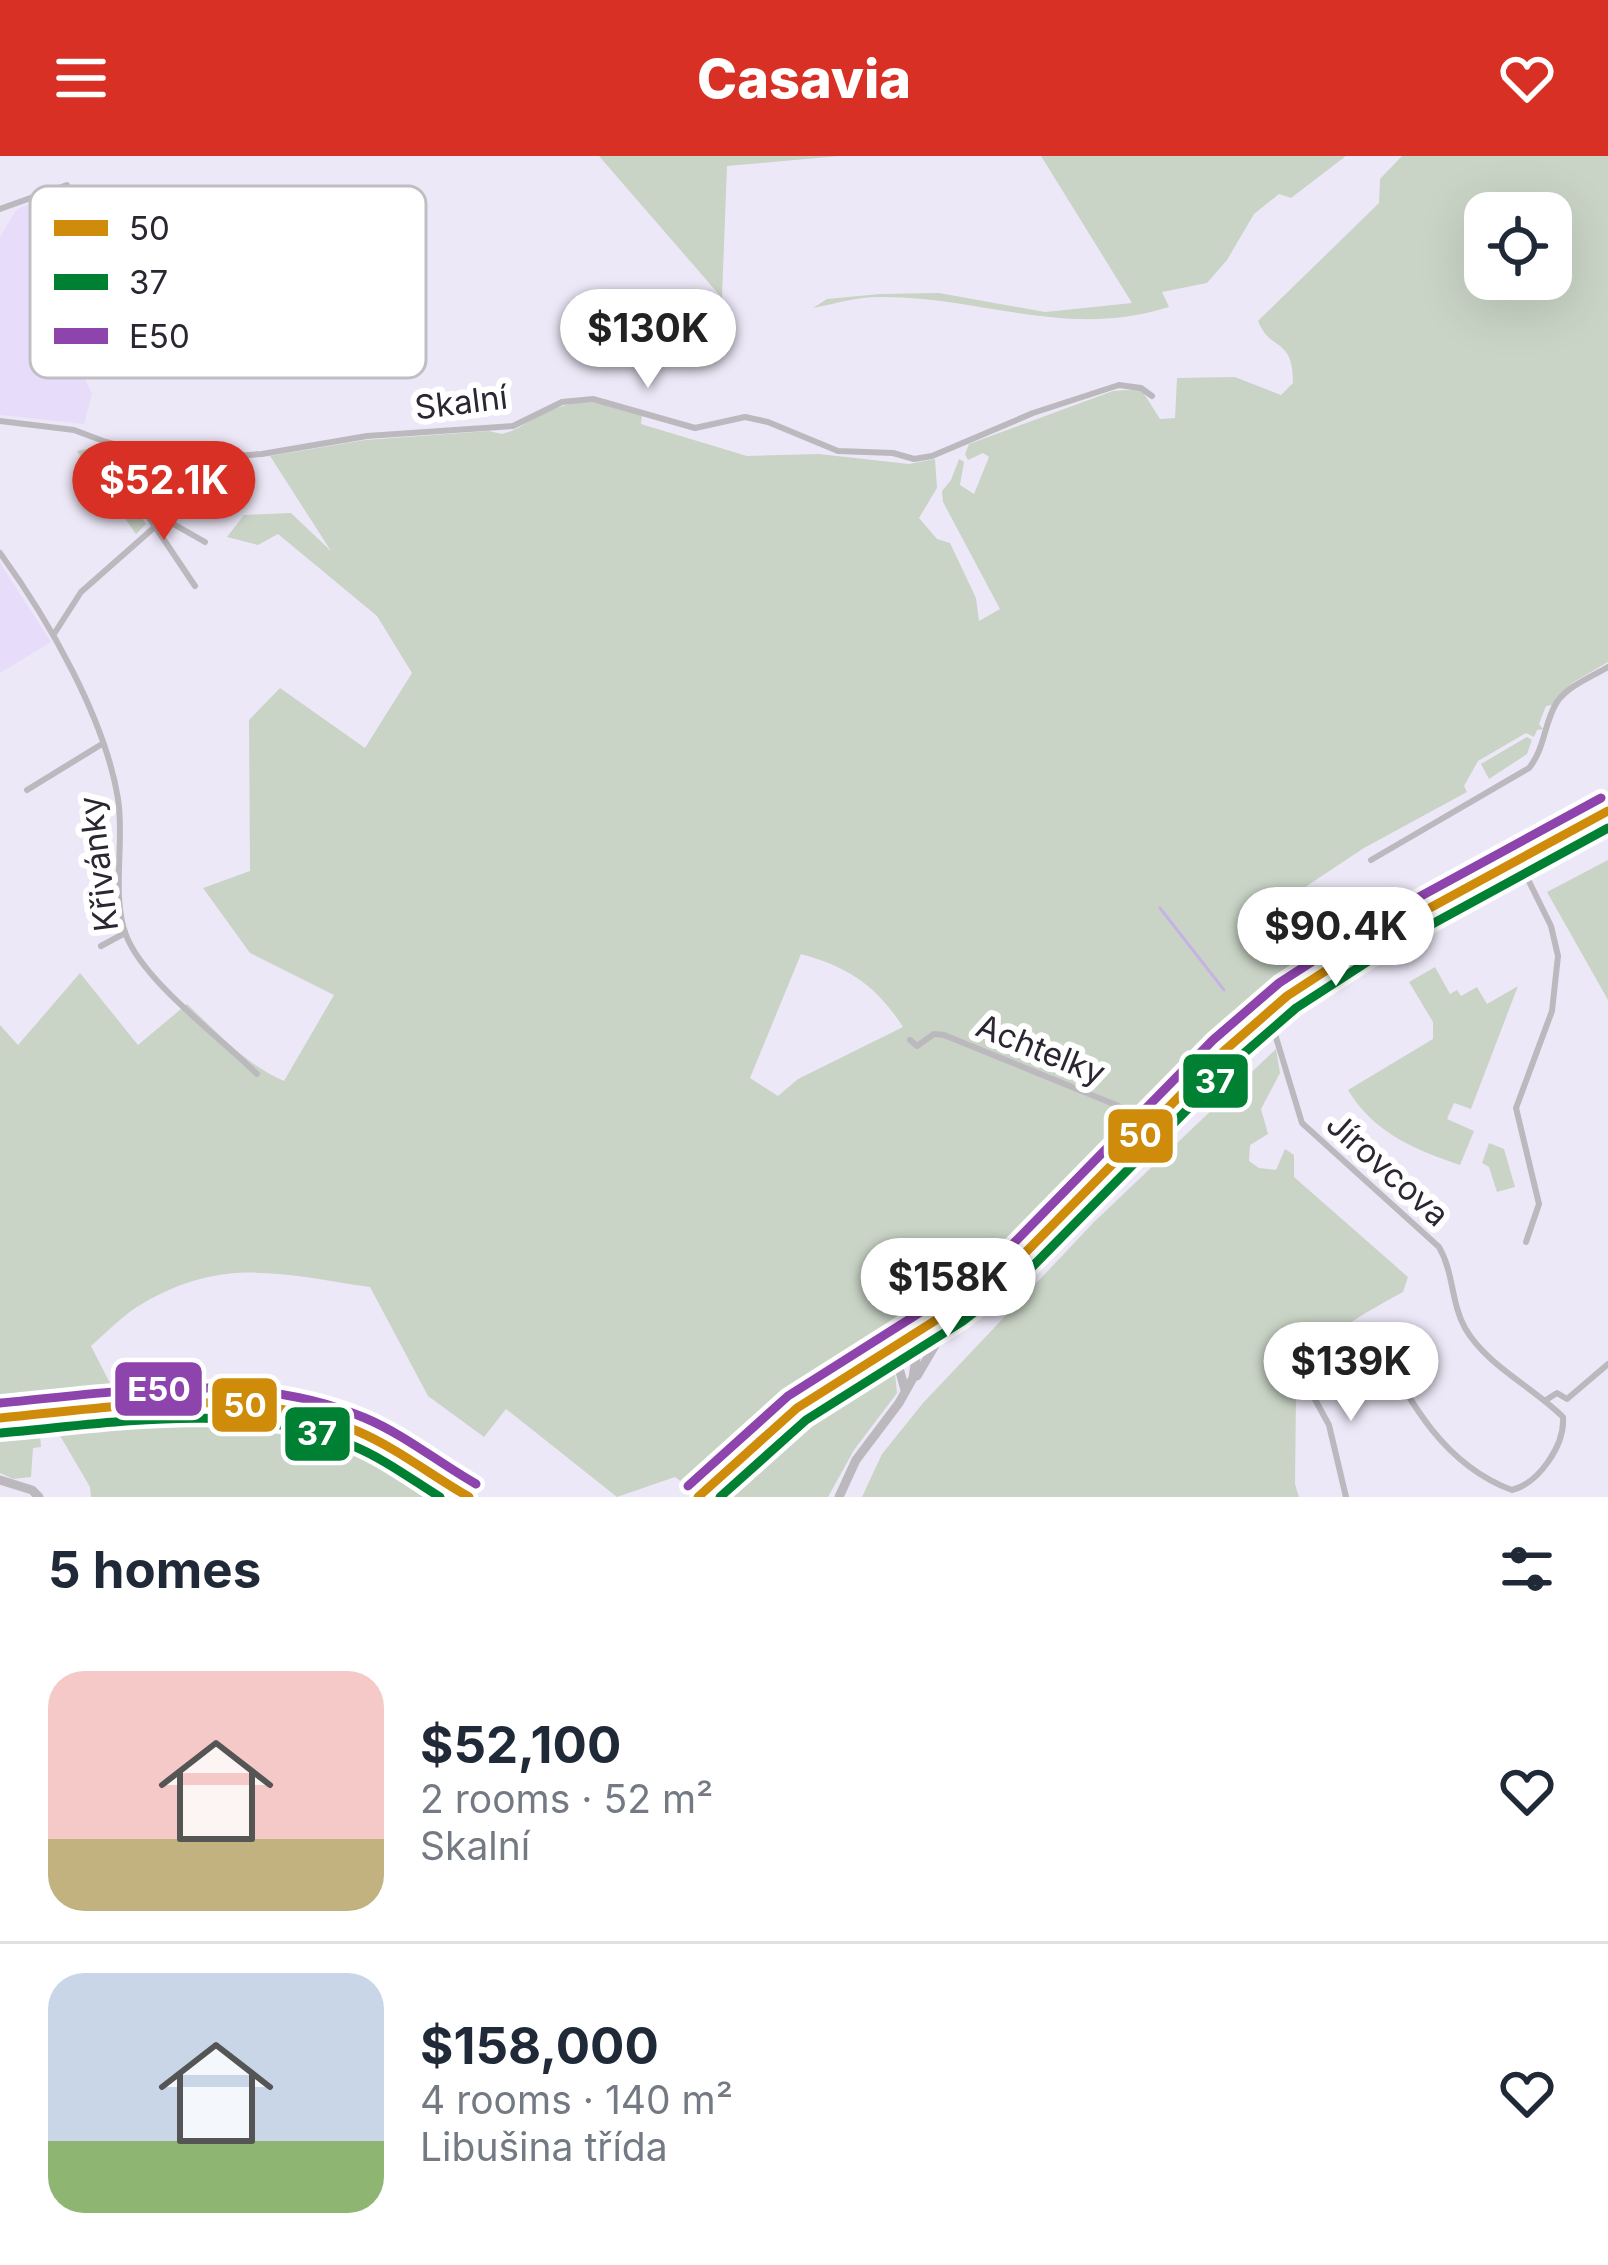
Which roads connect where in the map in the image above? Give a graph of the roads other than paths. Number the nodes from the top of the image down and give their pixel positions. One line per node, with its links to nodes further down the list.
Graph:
1 (30, 198): 2 (street)
2 (0, 209)
3 (1152, 396): 5 (street, Skalní)
4 (0, 421): 5 (street, Skalní)
5 (106, 442): 6 (street)
6 (144, 507): 7 (street); 8 (street)
7 (157, 525): 10 (street); 11 (street)
8 (205, 542)
9 (0, 553): 11 (street, Křivánky)
10 (195, 586)
11 (54, 634): 13 (street, Křivánky)
12 (1608, 667): 16 (street)
13 (102, 744): 14 (street); 18 (street, Křivánky)
14 (27, 790)
15 (1608, 811): 17 (street)
16 (1371, 860)
17 (1518, 860): 20 (street); 24 (street)
18 (125, 933): 19 (street); 22 (street, Křivánky)
19 (101, 946)
20 (1268, 1011): 23 (street); 32 (street, Jírovcova)
21 (910, 1040): 23 (street, Achtelky)
22 (257, 1074)
23 (1156, 1122): 25 (street)
24 (1526, 1242)
25 (961, 1304): 27 (street); 31 (street)
26 (1370, 1325): 32 (street)
27 (909, 1339): 28 (street); 31 (street)
28 (875, 1359): 31 (street); 37 (street)
29 (1608, 1364): 32 (street)
30 (1300, 1372): 39 (street)
31 (903, 1397): 38 (street)
32 (1546, 1400)
33 (0, 1418): 36 (street)
34 (0, 1480): 35 (street)
35 (37, 1495)
36 (469, 1497)
37 (698, 1497)
38 (839, 1497)
39 (1346, 1497)

